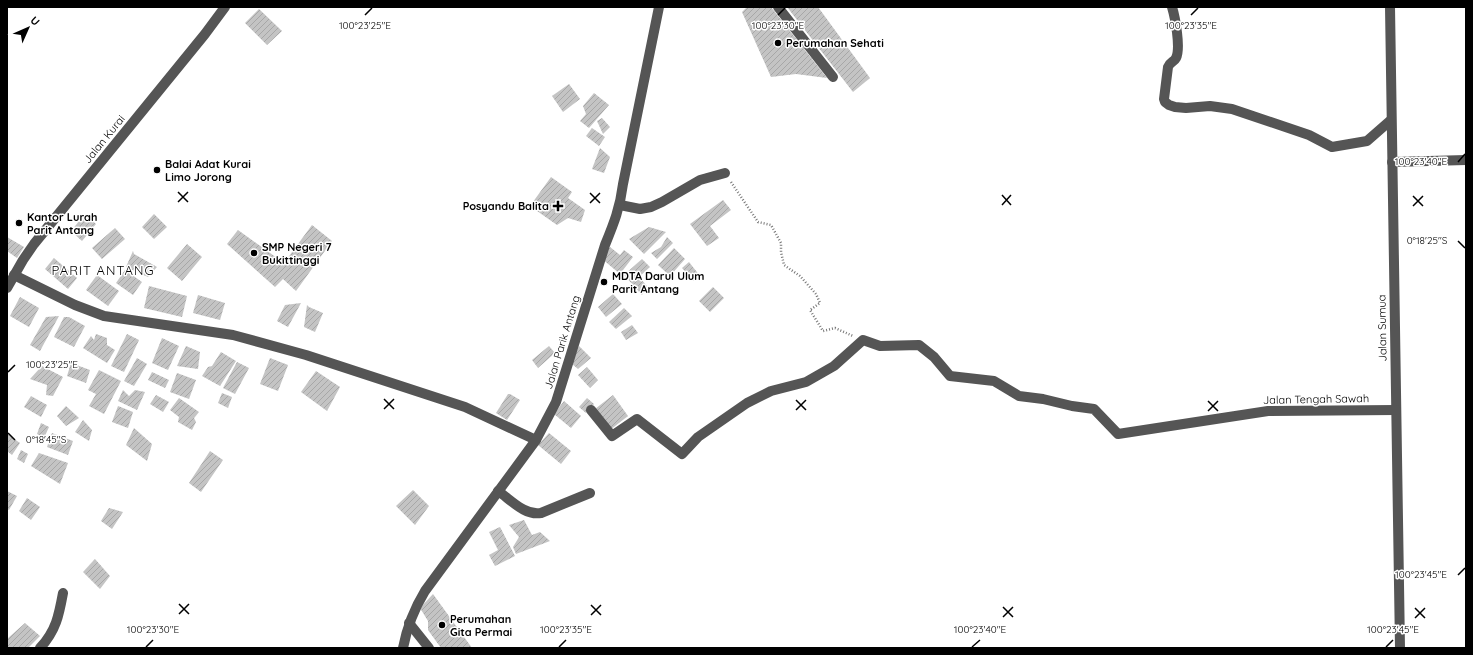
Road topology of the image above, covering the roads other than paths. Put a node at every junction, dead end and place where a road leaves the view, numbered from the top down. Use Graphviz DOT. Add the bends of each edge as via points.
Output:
graph roads {
  1 [pos="225,7"];
  2 [pos="659,7"];
  3 [pos="778,7"];
  4 [pos="1172,7"];
  5 [pos="1390,7"];
  6 [pos="833,77"];
  7 [pos="1391,120"];
  8 [pos="1466,160"];
  9 [pos="1392,162"];
  10 [pos="725,173"];
  11 [pos="620,205"];
  12 [pos="14,275"];
  13 [pos="7,288"];
  14 [pos="591,410"];
  15 [pos="1396,410"];
  16 [pos="536,440"];
  17 [pos="498,492"];
  18 [pos="590,493"];
  19 [pos="64,593"];
  20 [pos="409,623"];
  21 [pos="40,648"];
  22 [pos="403,648"];
  23 [pos="429,648"];
  24 [pos="1400,648"];
  1 -- 12 [label="street, Jalan Kurai" via="34,244"];
  2 -- 11 [label="street, Jalan Parik Antang"];
  3 -- 6 [label="street"];
  4 -- 7 [label="street" via="1177,32 1177,52 1176,58 1168,67 1164,99 1169,105 1186,108 1218,106 1232,109 1309,135 1332,147 1367,141"];
  5 -- 7 [label="street, Jalan Sumua"];
  7 -- 9 [label="street, Jalan Sumua"];
  8 -- 9 [label="street"];
  9 -- 15 [label="street, Jalan Sumua"];
  10 -- 11 [label="street" via="700,180 651,207 640,209"];
  11 -- 16 [label="street, Jalan Parik Antang" via="556,402"];
  12 -- 13 [label="street, Jalan Kurai"];
  12 -- 16 [label="street" via="75,305 104,316 233,335 306,355 465,407"];
  14 -- 15 [label="street, Jalan Tengah Sawah" via="612,436 637,419 682,454 698,437 748,403 771,391 806,382 834,366 863,340 880,346 919,345 934,357 950,376 994,381 1018,396 1042,398 1094,409 1118,434 1268,411"];
  15 -- 24 [label="street, Jalan Sumua"];
  16 -- 17 [label="street, Jalan Parik Antang"];
  17 -- 18 [label="street" via="526,512 534,514"];
  17 -- 20 [label="street, Jalan Parik Antang" via="424,591"];
  19 -- 21 [label="street" via="59,617 49,638"];
  20 -- 22 [label="street, Jalan Parik Antang"];
  20 -- 23 [label="street"];
}
